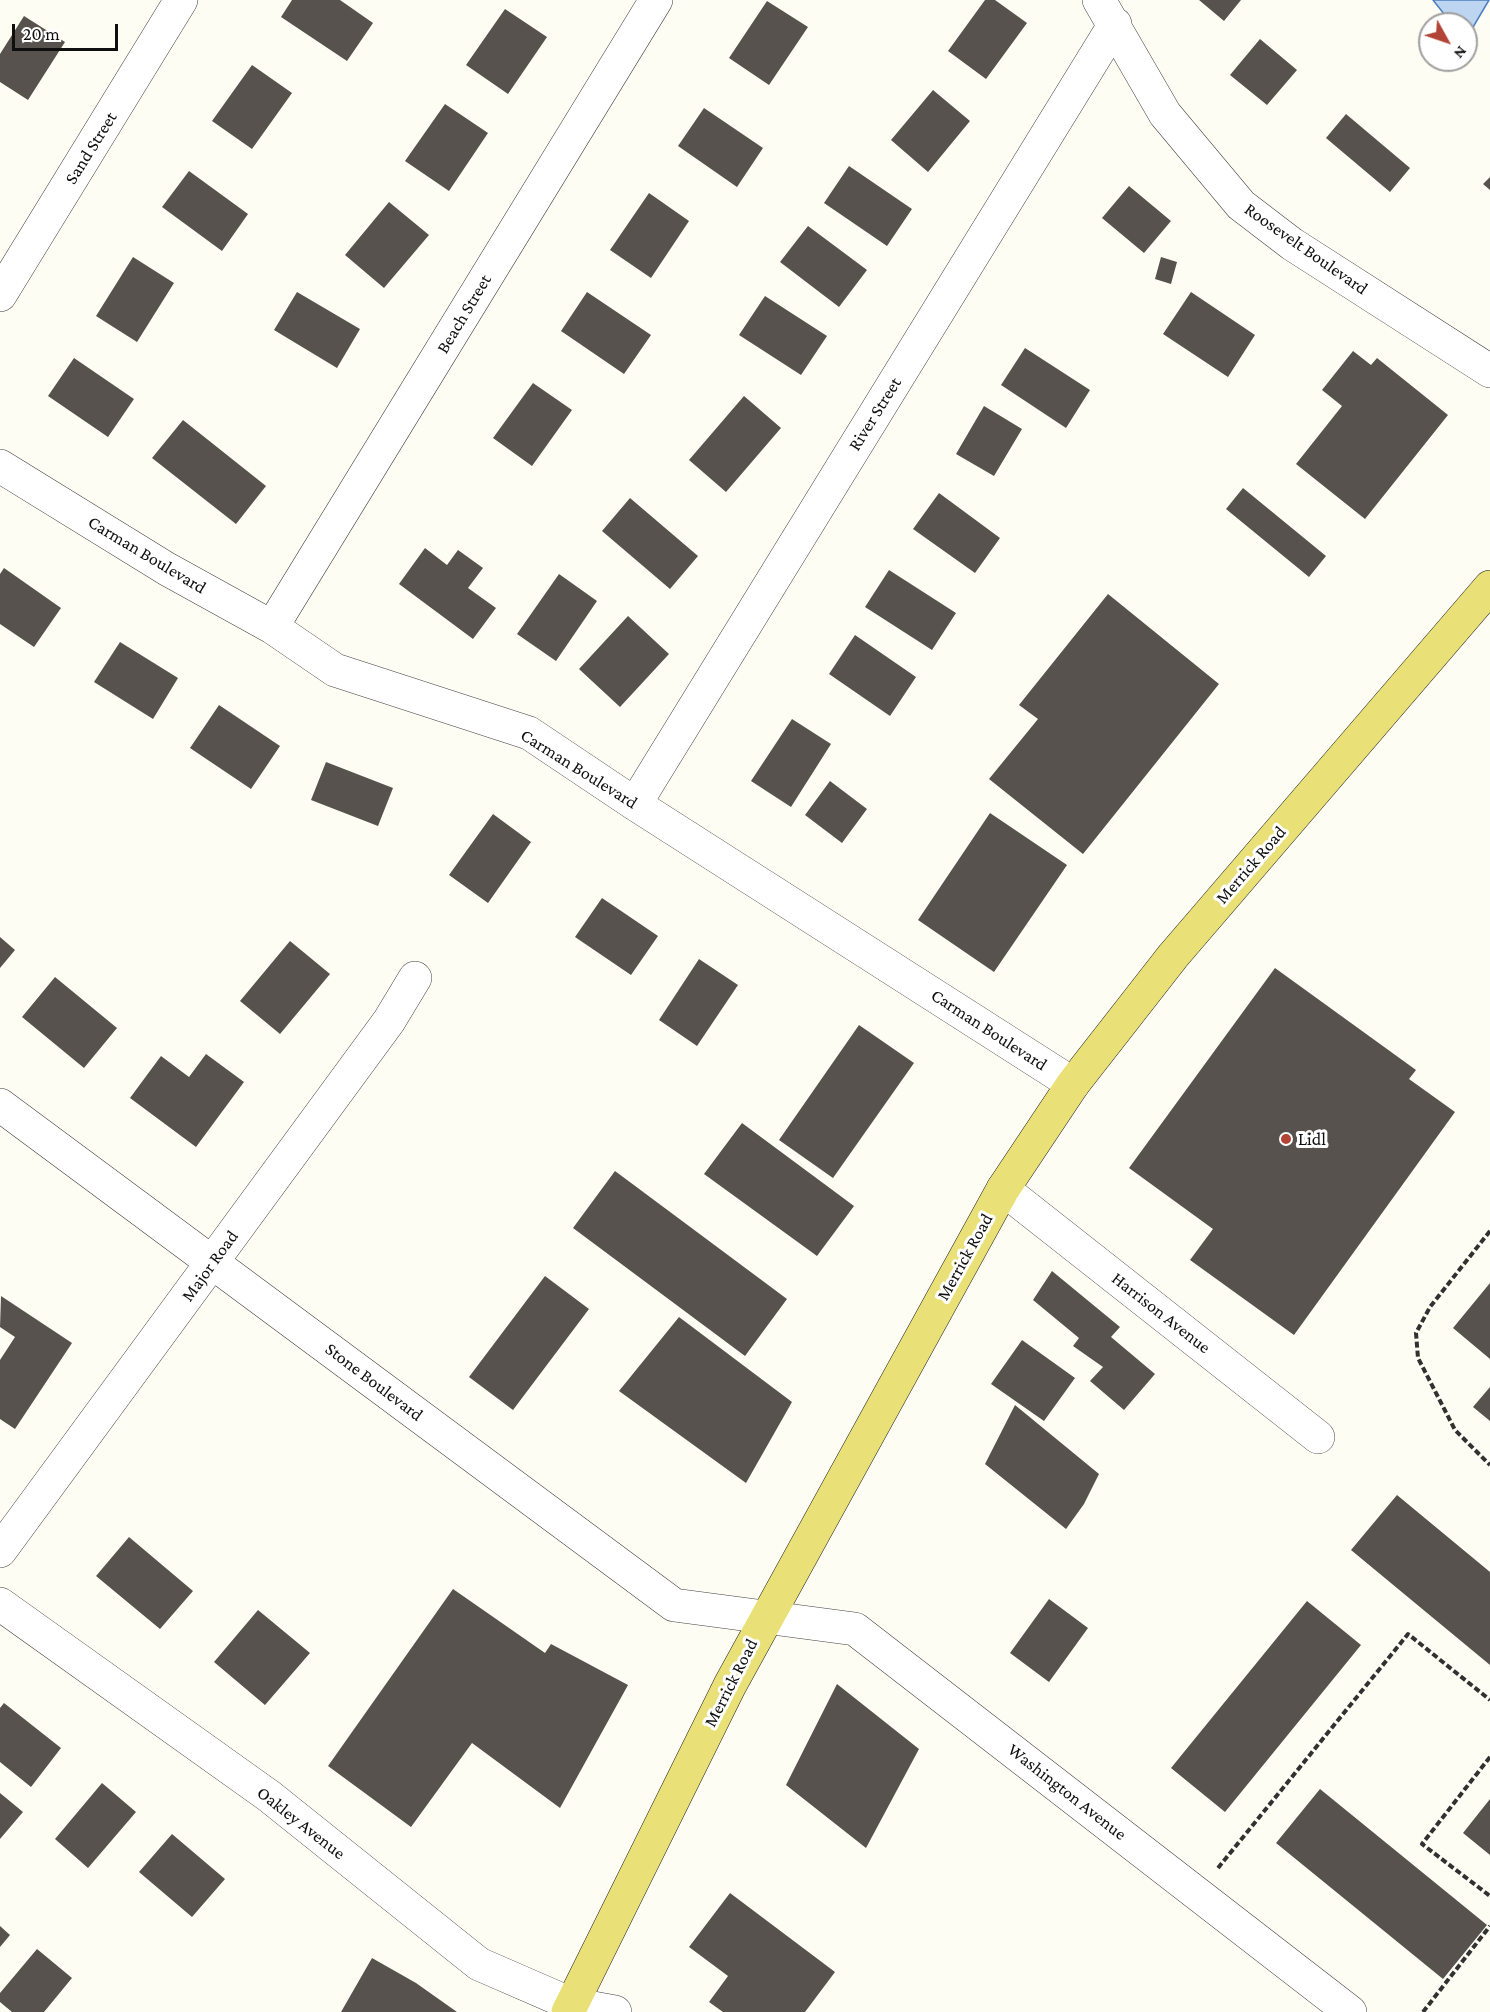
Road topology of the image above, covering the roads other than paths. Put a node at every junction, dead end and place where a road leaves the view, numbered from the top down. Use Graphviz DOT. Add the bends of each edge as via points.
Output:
graph roads {
  1 [pos="182,0"];
  2 [pos="656,0"];
  3 [pos="1107,12"];
  4 [pos="0,296"];
  5 [pos="1490,371"];
  6 [pos="0,466"];
  7 [pos="1490,587"];
  8 [pos="272,627"];
  9 [pos="635,804"];
  10 [pos="415,978"];
  11 [pos="1073,1084"];
  12 [pos="0,1105"];
  13 [pos="1003,1189"];
  14 [pos="213,1262"];
  15 [pos="1318,1437"];
  16 [pos="0,1551"];
  17 [pos="0,1604"];
  18 [pos="765,1618"];
  19 [pos="569,2008"];
  20 [pos="615,2012"];
  21 [pos="1350,2012"];
  1 -- 4 [label="street, Sand Street"];
  2 -- 8 [label="street, Beach Street"];
  3 -- 5 [label="street, Roosevelt Boulevard" via="1165,114 1241,205 1292,244"];
  3 -- 9 [label="street, River Street"];
  6 -- 8 [label="street, Carman Boulevard" via="166,569"];
  7 -- 11 [label="main road, Merrick Road" via="1173,956"];
  8 -- 9 [label="street, Carman Boulevard" via="335,670 529,733"];
  9 -- 11 [label="street, Carman Boulevard"];
  10 -- 14 [label="street, Major Road" via="389,1020"];
  11 -- 13 [label="main road, Merrick Road"];
  12 -- 14 [label="street, Stone Boulevard"];
  13 -- 15 [label="street, Harrison Avenue"];
  13 -- 18 [label="main road, Merrick Road"];
  14 -- 16 [label="street, Major Road"];
  14 -- 18 [label="street, Stone Boulevard" via="674,1605"];
  17 -- 19 [label="street, Oakley Avenue" via="269,1796 479,1964"];
  18 -- 19 [label="main road, Merrick Road"];
  18 -- 21 [label="street, Washington Avenue" via="855,1629"];
  19 -- 20 [label="street, Oakley Avenue"];
}
